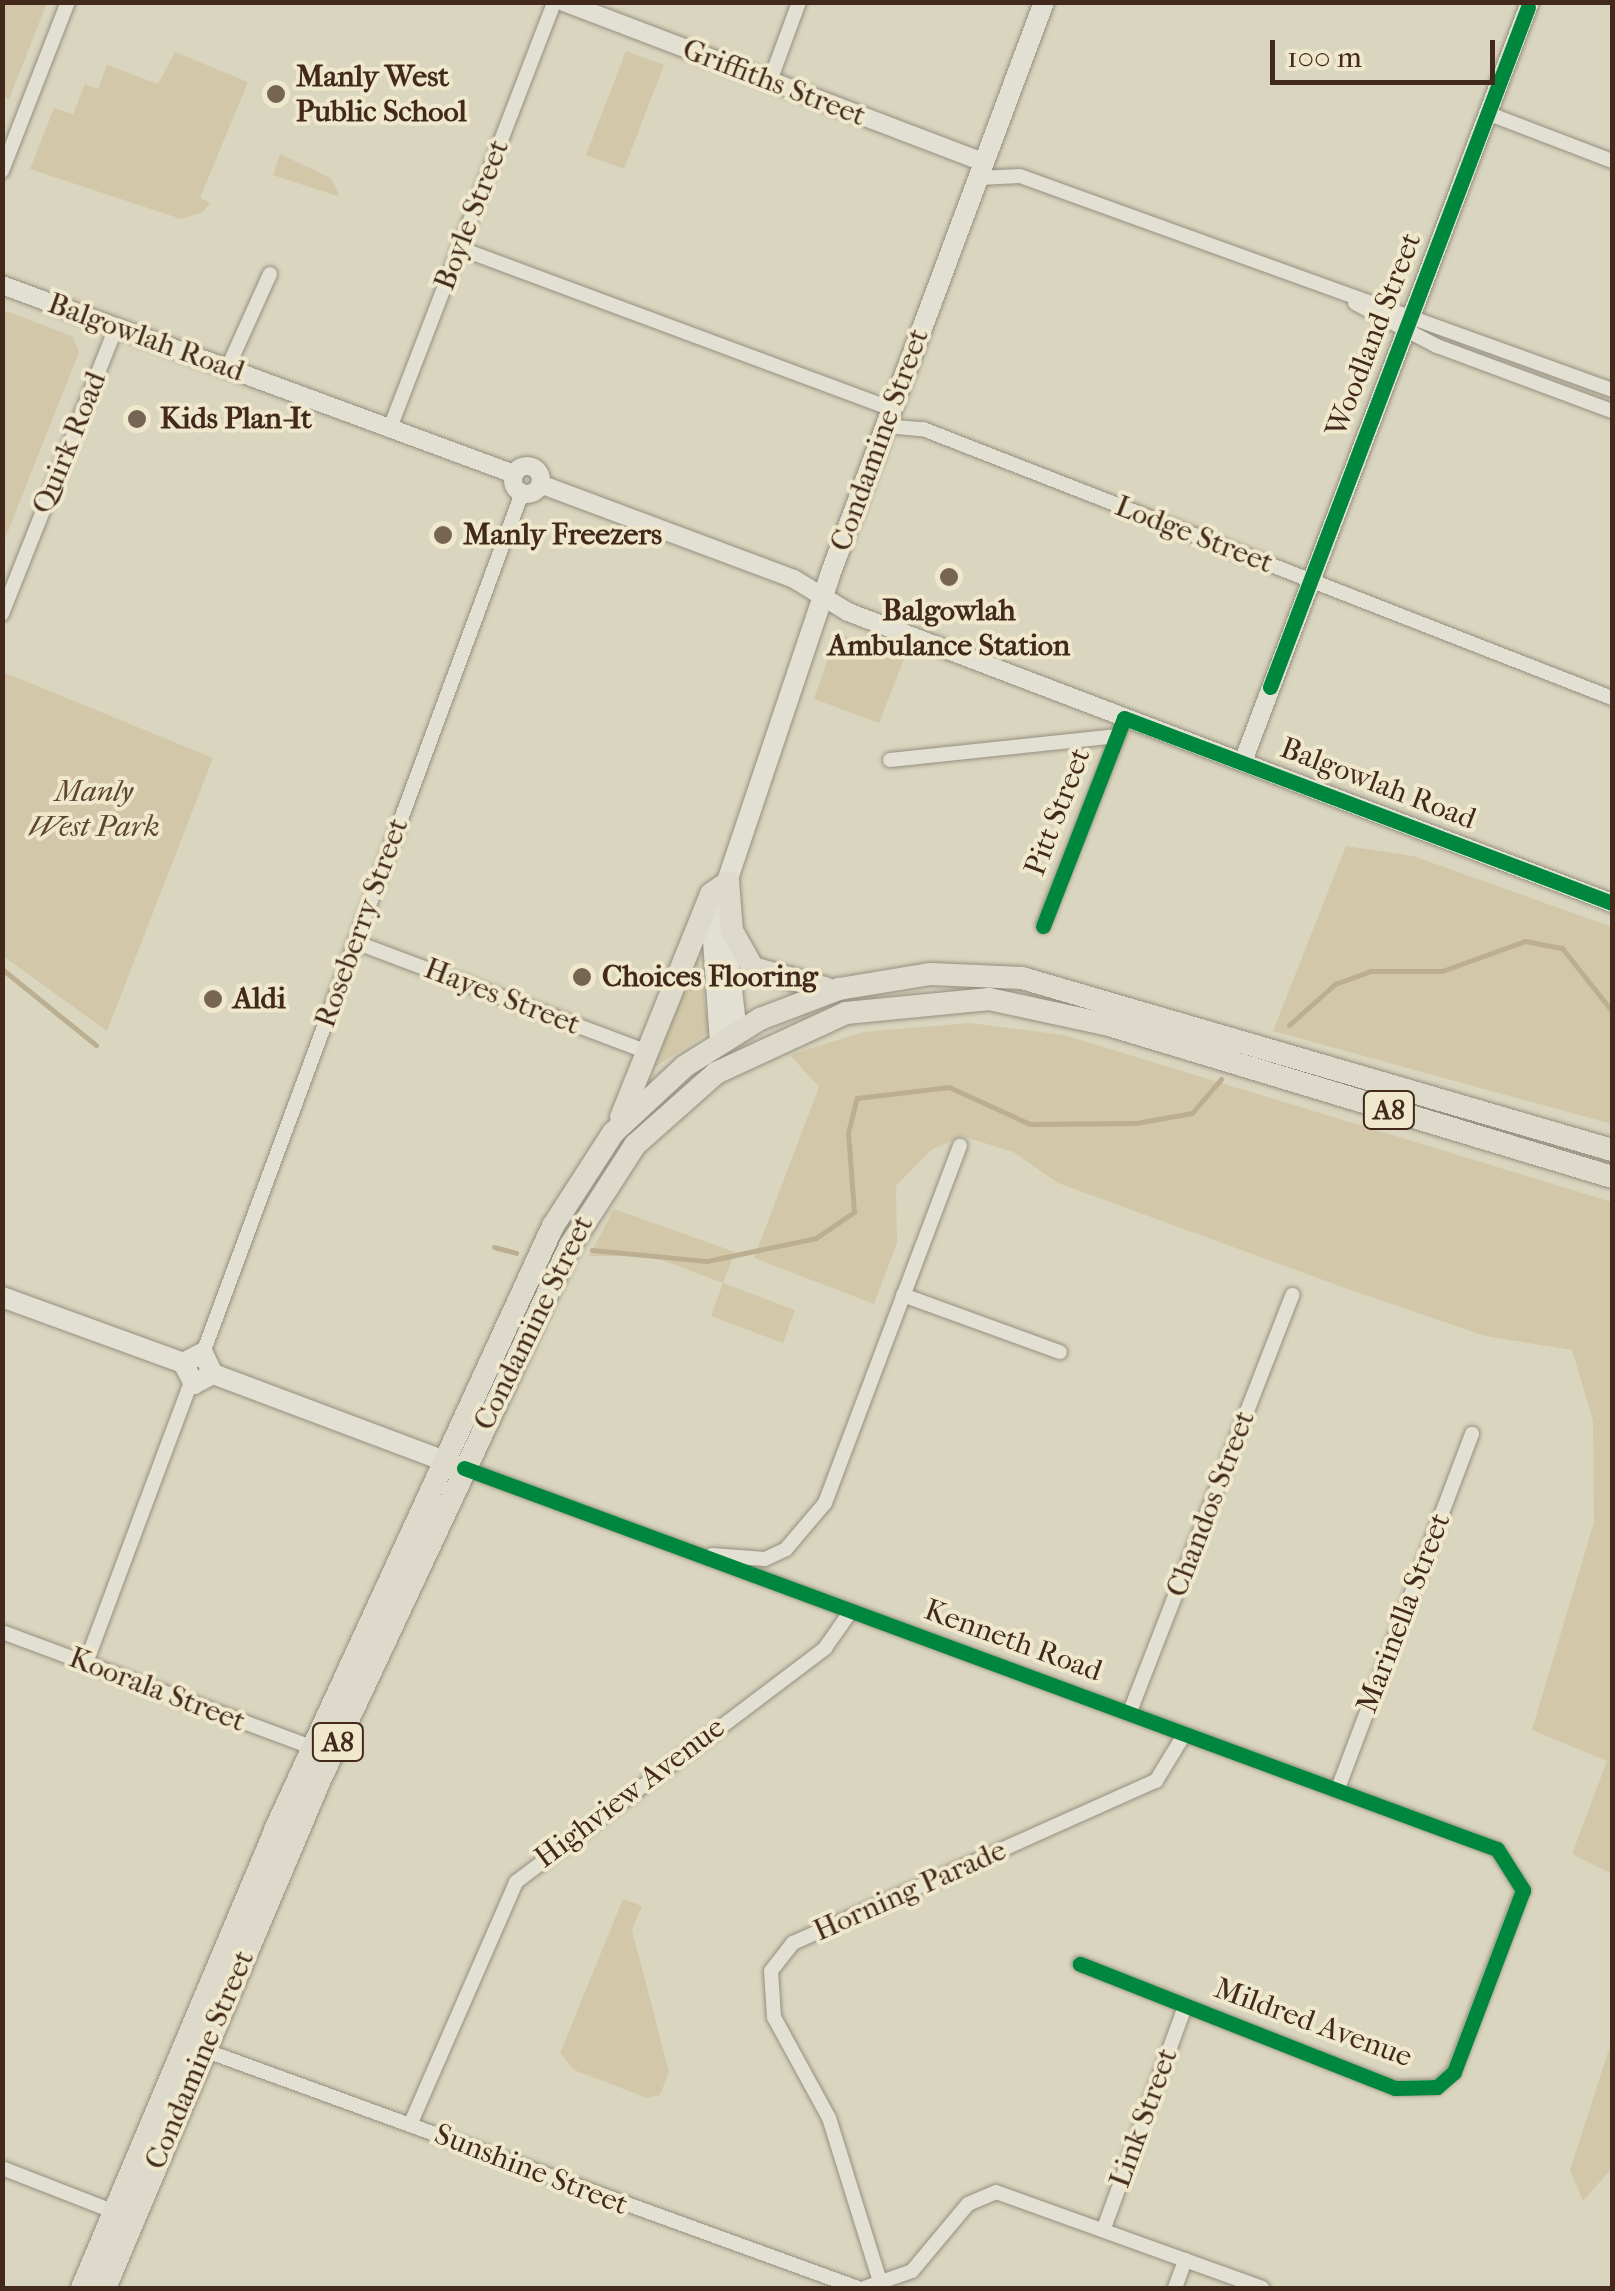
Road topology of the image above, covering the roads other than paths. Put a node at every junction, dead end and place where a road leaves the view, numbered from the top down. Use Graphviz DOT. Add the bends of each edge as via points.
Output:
graph roads {
  1 [pos="68,2"];
  2 [pos="554,2"];
  3 [pos="564,2"];
  4 [pos="799,2"];
  5 [pos="1044,2"];
  6 [pos="1530,2"];
  7 [pos="770,81"];
  8 [pos="1488,113"];
  9 [pos="2,125"];
  10 [pos="18,131"];
  11 [pos="1612,161"];
  12 [pos="981,170"];
  13 [pos="2,171"];
  14 [pos="459,248"];
  15 [pos="270,274"];
  16 [pos="2,285"];
  17 [pos="1408,323"];
  18 [pos="116,327"];
  19 [pos="228,368"];
  20 [pos="1612,390"];
  21 [pos="1612,411"];
  22 [pos="888,418"];
  23 [pos="390,428"];
  24 [pos="514,474"];
  25 [pos="540,484"];
  26 [pos="522,493"];
  27 [pos="1312,580"];
  28 [pos="822,597"];
  29 [pos="2,614"];
  30 [pos="1612,698"];
  31 [pos="1121,727"];
  32 [pos="1244,758"];
  33 [pos="890,760"];
  34 [pos="728,882"];
  35 [pos="1612,903"];
  36 [pos="1043,926"];
  37 [pos="355,942"];
  38 [pos="839,989"];
  39 [pos="732,1044"];
  40 [pos="648,1052"];
  41 [pos="612,1134"];
  42 [pos="960,1146"];
  43 [pos="1612,1150"];
  44 [pos="1612,1177"];
  45 [pos="903,1295"];
  46 [pos="1292,1295"];
  47 [pos="2,1296"];
  48 [pos="1060,1352"];
  49 [pos="204,1353"];
  50 [pos="187,1372"];
  51 [pos="213,1374"];
  52 [pos="1472,1434"];
  53 [pos="454,1464"];
  54 [pos="699,1555"];
  55 [pos="852,1611"];
  56 [pos="2,1632"];
  57 [pos="86,1663"];
  58 [pos="1130,1714"];
  59 [pos="1184,1735"];
  60 [pos="312,1747"];
  61 [pos="1338,1792"];
  62 [pos="1523,1890"];
  63 [pos="1080,1964"];
  64 [pos="1185,2007"];
  65 [pos="204,2050"];
  66 [pos="410,2124"];
  67 [pos="2,2168"];
  68 [pos="114,2212"];
  69 [pos="1104,2228"];
  70 [pos="1185,2260"];
  71 [pos="82,2288"];
  72 [pos="104,2288"];
  73 [pos="861,2288"];
  74 [pos="882,2288"];
  75 [pos="1175,2288"];
  76 [pos="1262,2288"];
  1 -- 10 [label="street"];
  2 -- 14 [label="street, Boyle Street"];
  3 -- 7 [label="street, Griffiths Street"];
  4 -- 7 [label="street"];
  5 -- 12 [label="main road, Condamine Street"];
  6 -- 8 [label="street, Woodland Street"];
  7 -- 12 [label="street, Griffiths Street"];
  8 -- 11 [label="street"];
  8 -- 17 [label="street, Woodland Street"];
  9 -- 10 [label="street"];
  10 -- 13 [label="street"];
  12 -- 17 [label="street, Griffiths Street" via="1020,176"];
  12 -- 22 [label="main road, Condamine Street"];
  14 -- 22 [label="street, Lodge Street"];
  14 -- 23 [label="street, Boyle Street"];
  15 -- 19 [label="street"];
  16 -- 18 [label="street, Balgowlah Road"];
  17 -- 20 [label="street, Griffiths Street"];
  17 -- 21 [label="street, Griffiths Street"];
  17 -- 27 [label="street, Woodland Street"];
  18 -- 19 [label="street, Balgowlah Road"];
  18 -- 29 [label="street, Quirk Road"];
  19 -- 23 [label="street, Balgowlah Road"];
  22 -- 27 [label="street, Lodge Street"];
  22 -- 28 [label="main road, Condamine Street"];
  23 -- 24 [label="street, Balgowlah Road"];
  24 -- 25 [label="street, Balgowlah Road" via="530,466"];
  24 -- 26 [label="street"];
  25 -- 26 [label="street"];
  25 -- 28 [label="street, Balgowlah Road"];
  26 -- 37 [label="street, Roseberry Street"];
  27 -- 30 [label="street, Lodge Street"];
  27 -- 32 [label="street, Woodland Street"];
  28 -- 31 [label="street, Balgowlah Road"];
  28 -- 34 [label="main road, Condamine Street"];
  31 -- 32 [label="street, Balgowlah Road"];
  31 -- 33 [label="street"];
  31 -- 36 [label="street, Pitt Street"];
  32 -- 35 [label="street, Balgowlah Road"];
  34 -- 38 [label="highway" via="732,931 753,968 774,981"];
  34 -- 39 [label="main road, Condamine Street"];
  34 -- 40 [label="highway" via="711,894"];
  37 -- 40 [label="street, Hayes Street"];
  37 -- 49 [label="street, Roseberry Street"];
  38 -- 39 [label="highway, A8"];
  38 -- 43 [label="highway, A8" via="931,974 1038,981"];
  39 -- 41 [label="highway, A8"];
  39 -- 44 [label="highway, A8" via="846,1013 989,999 1109,1025"];
  39 -- 53 [label="highway, Condamine Street / A8" via="635,1145 570,1246"];
  40 -- 41 [label="highway"];
  41 -- 53 [label="highway, Condamine Street / A8" via="544,1245"];
  42 -- 45 [label="street"];
  45 -- 48 [label="street"];
  45 -- 54 [label="street" via="825,1503 806,1529 765,1559"];
  46 -- 58 [label="street, Chandos Street"];
  47 -- 50 [label="main road"];
  49 -- 50 [label="main road"];
  49 -- 51 [label="main road"];
  50 -- 51 [label="main road"];
  50 -- 57 [label="street"];
  51 -- 53 [label="main road, Kenneth Road"];
  52 -- 61 [label="street, Marinella Street"];
  53 -- 54 [label="street, Kenneth Road"];
  53 -- 60 [label="highway, Condamine Street / A8"];
  53 -- 65 [label="highway, Condamine Street / A8"];
  54 -- 55 [label="street, Kenneth Road"];
  55 -- 58 [label="street, Kenneth Road"];
  55 -- 66 [label="street, Highview Avenue" via="825,1648 516,1882"];
  56 -- 57 [label="street, Koorala Street"];
  57 -- 60 [label="street, Koorala Street"];
  58 -- 59 [label="street, Kenneth Road"];
  59 -- 61 [label="street, Kenneth Road"];
  59 -- 74 [label="street, Horning Parade" via="1156,1781 794,1943 772,1971 774,2017 829,2118"];
  60 -- 68 [label="highway, Condamine Street / A8"];
  61 -- 62 [label="street, Kenneth Road" via="1497,1849"];
  62 -- 64 [label="street, Mildred Avenue" via="1454,2072 1437,2087 1395,2088"];
  63 -- 64 [label="street, Mildred Avenue"];
  64 -- 69 [label="street, Link Street"];
  65 -- 66 [label="street, Sunshine Street"];
  65 -- 72 [label="highway, Condamine Street / A8"];
  66 -- 73 [label="street, Sunshine Street"];
  67 -- 68 [label="street"];
  68 -- 71 [label="highway, Condamine Street / A8"];
  69 -- 70 [label="street"];
  69 -- 74 [label="street" via="1010,2194 984,2195 912,2271"];
  70 -- 75 [label="street"];
  70 -- 76 [label="street"];
  73 -- 74 [label="street, Sunshine Street"];
}
